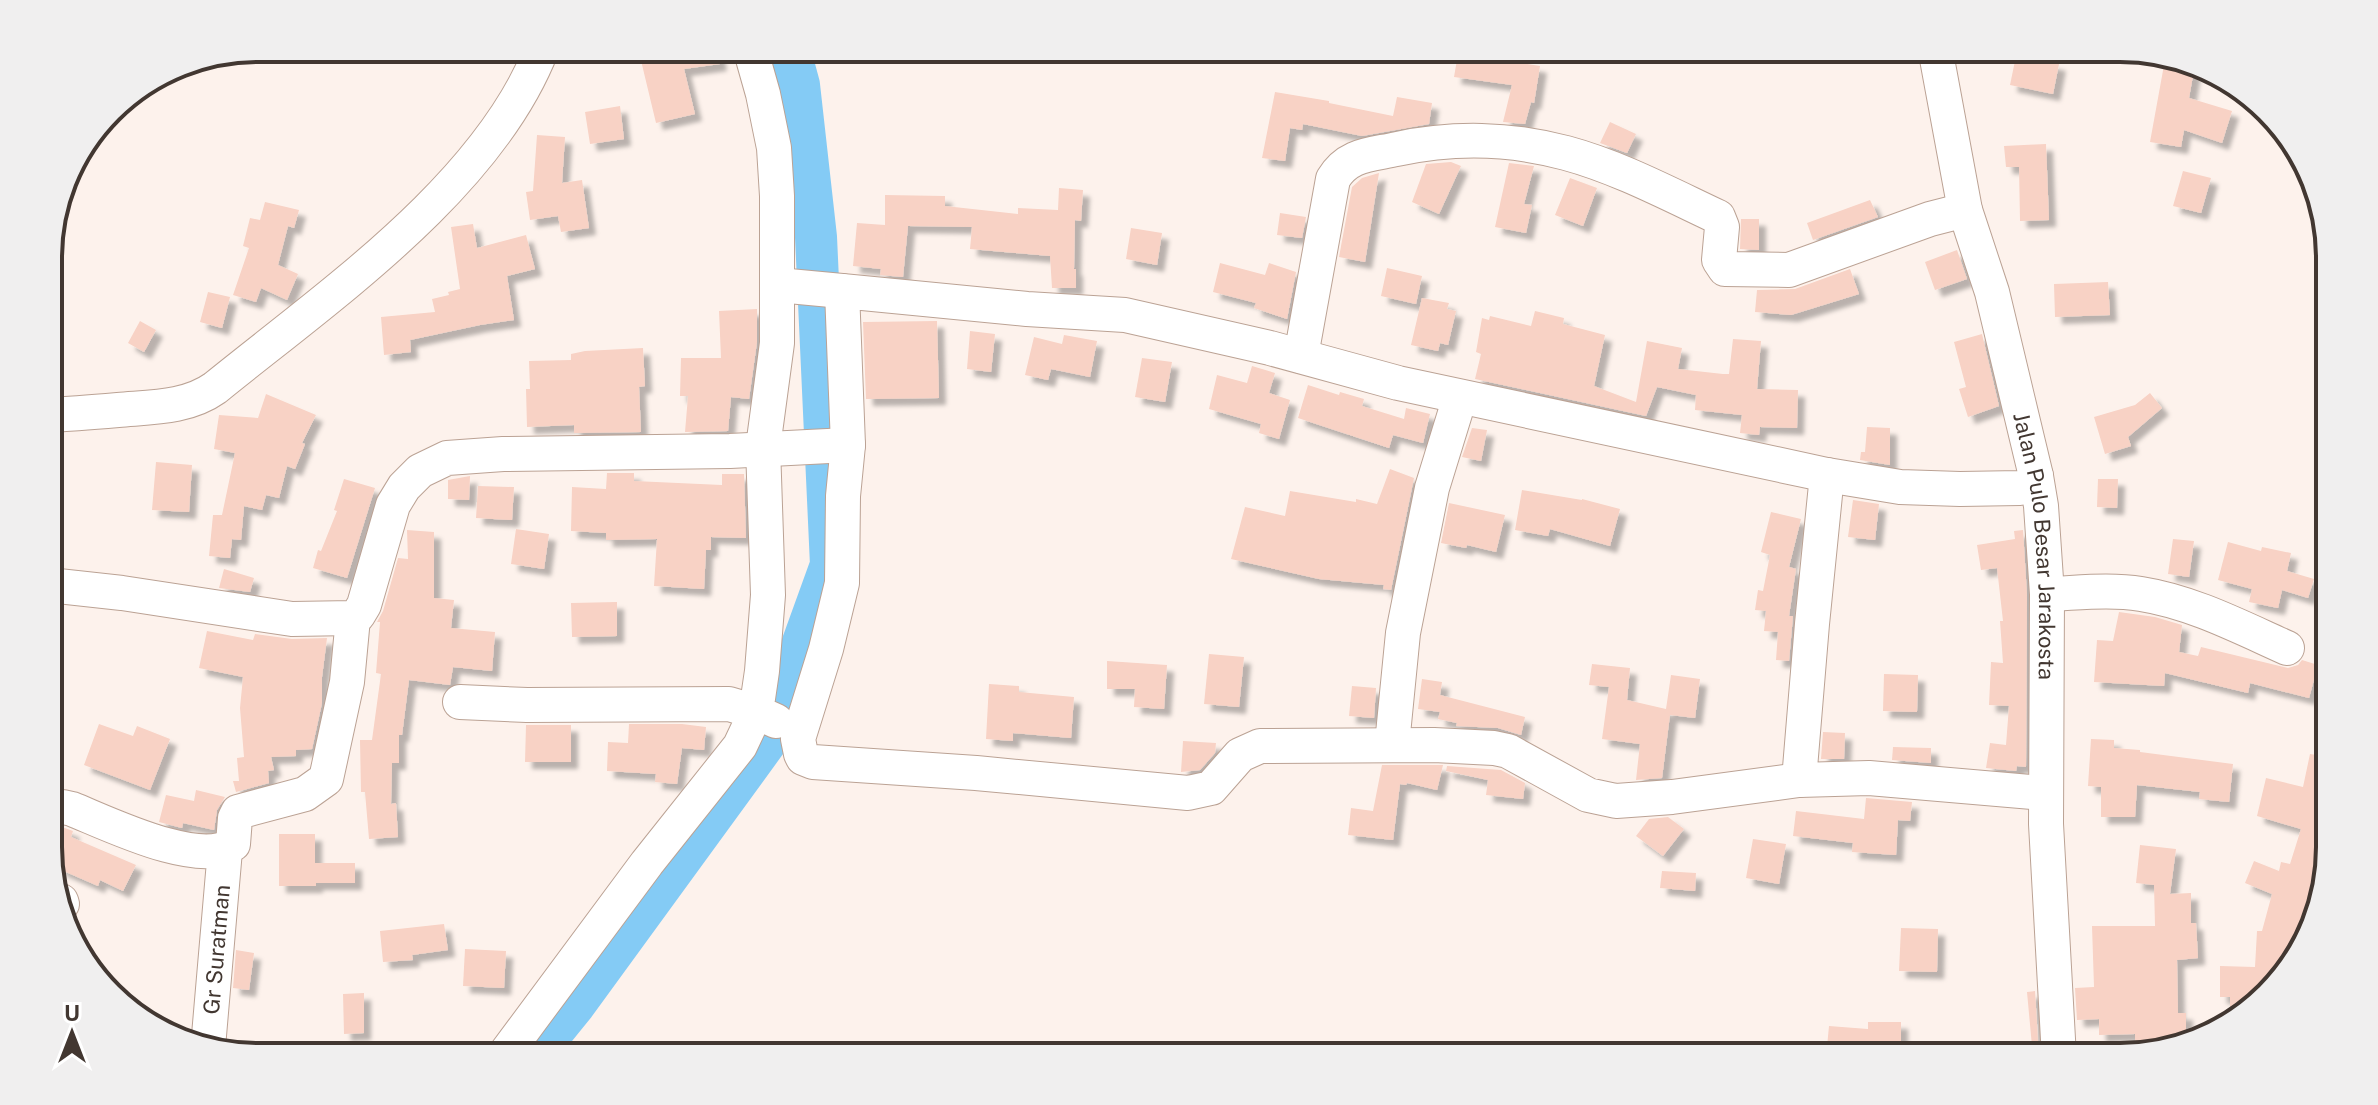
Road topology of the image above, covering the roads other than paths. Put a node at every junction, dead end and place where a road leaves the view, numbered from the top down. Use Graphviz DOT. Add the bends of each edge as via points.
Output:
graph roads {
  1 [pos="537,62"];
  2 [pos="754,62"];
  3 [pos="1938,62"];
  4 [pos="1965,210"];
  5 [pos="781,285"];
  6 [pos="833,290"];
  7 [pos="1301,356"];
  8 [pos="1460,397"];
  9 [pos="62,414"];
  10 [pos="842,445"];
  11 [pos="779,447"];
  12 [pos="1827,475"];
  13 [pos="2036,476"];
  14 [pos="62,586"];
  15 [pos="2047,594"];
  16 [pos="353,618"];
  17 [pos="2287,648"];
  18 [pos="460,702"];
  19 [pos="777,721"];
  20 [pos="1392,744"];
  21 [pos="1799,780"];
  22 [pos="2046,790"];
  23 [pos="62,807"];
  24 [pos="225,850"];
  25 [pos="209,1036"];
  26 [pos="513,1043"];
  27 [pos="2058,1043"];
  1 -- 9 [label="street" via="485,145 454,181 390,245 215,388 188,402"];
  2 -- 5 [label="street" via="774,148"];
  3 -- 4 [label="street, Jalan Pulo Besar Jarakosta"];
  4 -- 7 [label="street" via="1789,270 1725,269 1719,260 1718,217 1567,153 1532,145 1441,141 1366,156 1341,166 1333,179"];
  4 -- 13 [label="street, Jalan Pulo Besar Jarakosta" via="1992,292"];
  5 -- 6 [label="street"];
  5 -- 11 [label="street"];
  6 -- 7 [label="street" via="1125,315"];
  6 -- 10 [label="street"];
  7 -- 8 [label="street"];
  8 -- 12 [label="street"];
  8 -- 20 [label="street" via="1432,488 1403,633"];
  10 -- 11 [label="street"];
  10 -- 19 [label="street" via="842,583 826,649"];
  11 -- 16 [label="street" via="447,458 420,471 398,496 364,605"];
  11 -- 19 [label="street" via="762,671"];
  12 -- 13 [label="street" via="1900,487 1960,489 2020,488 2033,485"];
  12 -- 21 [label="street"];
  13 -- 15 [label="street, Jalan Pulo Besar Jarakosta"];
  14 -- 16 [label="street" via="292,619"];
  15 -- 17 [label="street" via="2142,594 2206,612"];
  15 -- 22 [label="street, Jalan Pulo Besar Jarakosta"];
  16 -- 24 [label="street, Gr Suratman" via="347,682 326,779 305,794 238,812 233,844"];
  18 -- 19 [label="street" via="729,704"];
  19 -- 20 [label="street" via="813,762 1188,793 1211,788 1240,755 1260,746"];
  19 -- 26 [label="street" via="740,746"];
  20 -- 21 [label="street" via="1508,751 1588,795 1616,801"];
  21 -- 22 [label="street" via="1869,778"];
  22 -- 27 [label="street, Jalan Pulo Besar Jarakosta"];
  23 -- 24 [label="street" via="179,849"];
  24 -- 25 [label="street, Gr Suratman"];
}
